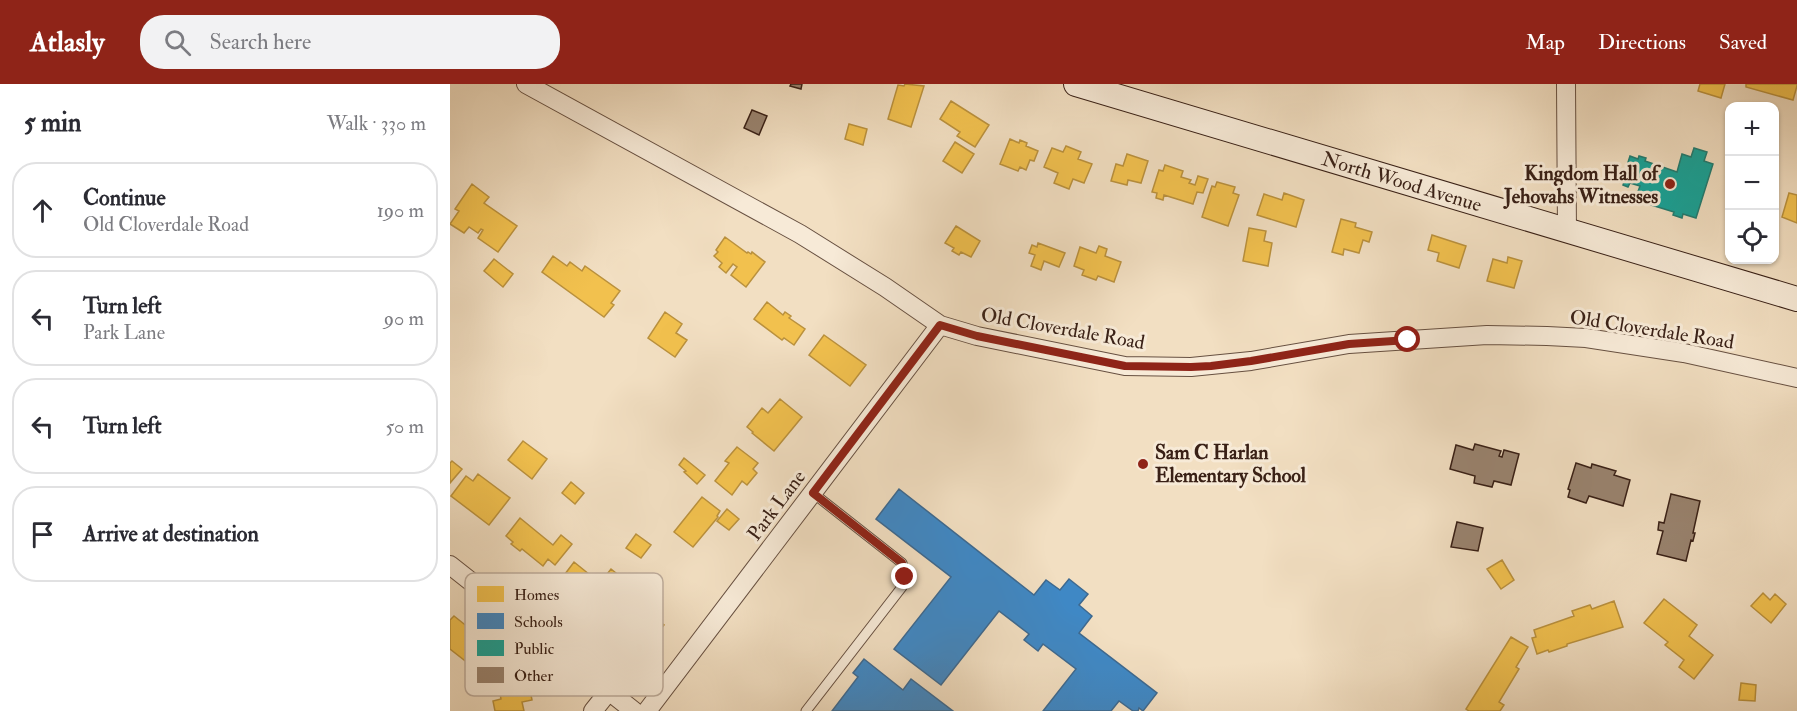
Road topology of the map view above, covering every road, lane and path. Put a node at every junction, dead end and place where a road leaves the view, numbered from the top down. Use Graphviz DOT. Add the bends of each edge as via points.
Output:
graph roads {
  1 [pos="526,84"];
  2 [pos="1076,84"];
  3 [pos="1566,84"];
  4 [pos="1567,232"];
  5 [pos="1797,299"];
  6 [pos="940,325"];
  7 [pos="1797,378"];
  8 [pos="813,493"];
  9 [pos="450,565"];
  10 [pos="465,577"];
  11 [pos="663,690"];
  12 [pos="605,696"];
  13 [pos="615,696"];
  14 [pos="658,696"];
  15 [pos="593,711"];
  16 [pos="634,711"];
  17 [pos="647,711"];
  18 [pos="806,711"];
  1 -- 6 [label="street, Old Cloverdale Road" via="800,234"];
  2 -- 4 [label="main road, North Wood Avenue"];
  3 -- 4 [label="street"];
  4 -- 5 [label="main road, North Wood Avenue"];
  6 -- 7 [label="street, Old Cloverdale Road" via="1125,366 1211,366 1349,344 1487,335 1547,336 1684,353"];
  6 -- 8 [label="street, Park Lane"];
  8 -- 11 [label="street, Park Lane"];
  8 -- 18 [label="lane" via="902,563 905,577 902,587"];
  9 -- 10 [label="street"];
  12 -- 15 [label="street"];
  13 -- 16 [label="street"];
  14 -- 17 [label="street, Park Lane"];
}
